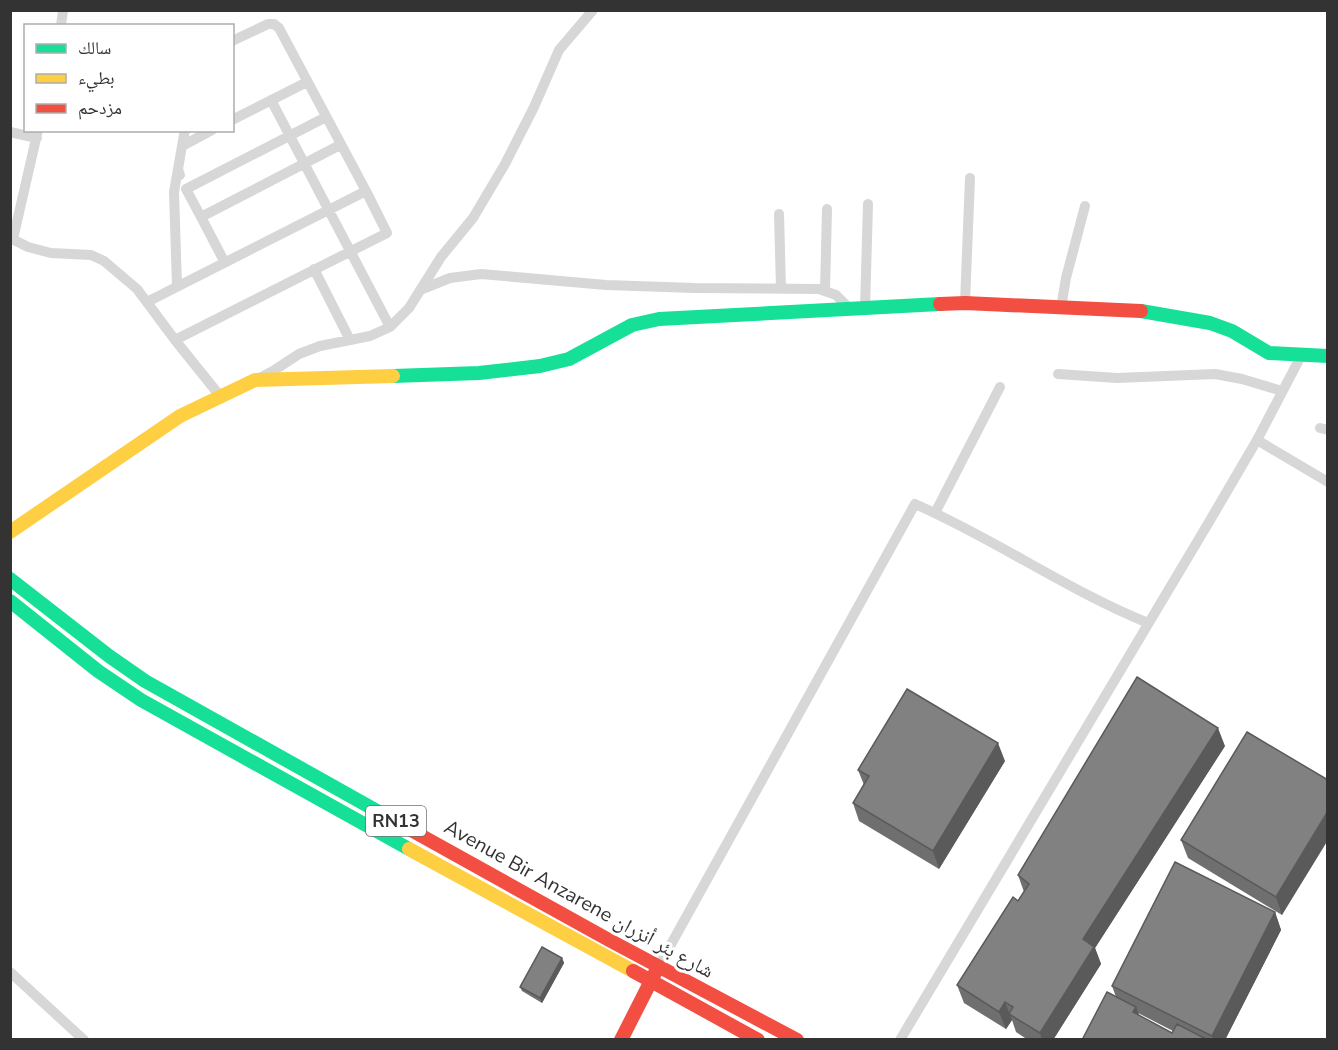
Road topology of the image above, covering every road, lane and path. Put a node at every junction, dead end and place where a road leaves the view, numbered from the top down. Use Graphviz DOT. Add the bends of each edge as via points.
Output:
graph roads {
  1 [pos="593,10"];
  2 [pos="234,40"];
  3 [pos="307,81"];
  4 [pos="271,100"];
  5 [pos="326,117"];
  6 [pos="234,119"];
  7 [pos="10,132"];
  8 [pos="186,132"];
  9 [pos="208,132"];
  10 [pos="37,134"];
  11 [pos="291,135"];
  12 [pos="340,145"];
  13 [pos="182,146"];
  14 [pos="306,163"];
  15 [pos="178,169"];
  16 [pos="970,177"];
  17 [pos="186,189"];
  18 [pos="366,191"];
  19 [pos="868,204"];
  20 [pos="1086,206"];
  21 [pos="329,209"];
  22 [pos="827,209"];
  23 [pos="779,214"];
  24 [pos="201,217"];
  25 [pos="12,238"];
  26 [pos="351,252"];
  27 [pos="224,261"];
  28 [pos="314,269"];
  29 [pos="177,286"];
  30 [pos="781,288"];
  31 [pos="420,290"];
  32 [pos="825,291"];
  33 [pos="147,302"];
  34 [pos="965,303"];
  35 [pos="1061,308"];
  36 [pos="866,309"];
  37 [pos="851,310"];
  38 [pos="390,327"];
  39 [pos="175,340"];
  40 [pos="350,340"];
  41 [pos="1301,356"];
  42 [pos="1328,356"];
  43 [pos="1058,374"];
  44 [pos="255,380"];
  45 [pos="1000,387"];
  46 [pos="1282,391"];
  47 [pos="220,396"];
  48 [pos="1257,440"];
  49 [pos="1328,482"];
  50 [pos="935,513"];
  51 [pos="10,532"];
  52 [pos="10,579"];
  53 [pos="10,601"];
  54 [pos="1148,622"];
  55 [pos="658,966"];
  56 [pos="10,972"];
  57 [pos="651,981"];
  58 [pos="84,1040"];
  59 [pos="621,1040"];
  60 [pos="758,1040"];
  61 [pos="797,1040"];
  62 [pos="900,1040"];
  1 -- 31 [label="street" via="559,50 505,164 473,218"];
  2 -- 3 [label="street" via="274,24"];
  3 -- 4 [label="street"];
  3 -- 5 [label="street"];
  4 -- 6 [label="street"];
  4 -- 11 [label="street"];
  5 -- 11 [label="street"];
  5 -- 12 [label="street"];
  7 -- 10 [label="street"];
  8 -- 13 [label="street"];
  9 -- 13 [label="street"];
  10 -- 25 [label="street"];
  11 -- 14 [label="street"];
  11 -- 17 [label="street"];
  12 -- 14 [label="street"];
  12 -- 18 [label="street"];
  13 -- 15 [label="street"];
  14 -- 21 [label="street"];
  14 -- 24 [label="street"];
  15 -- 17 [label="street"];
  15 -- 29 [label="street" via="174,192"];
  16 -- 34 [label="street"];
  17 -- 24 [label="street"];
  18 -- 21 [label="street"];
  18 -- 26 [label="street" via="387,233"];
  19 -- 36 [label="street"];
  20 -- 35 [label="street"];
  21 -- 26 [label="street"];
  21 -- 27 [label="street"];
  22 -- 32 [label="street"];
  23 -- 30 [label="street"];
  24 -- 27 [label="street"];
  25 -- 33 [label="street" via="51,253 91,255 104,261"];
  26 -- 28 [label="street"];
  26 -- 38 [label="street"];
  27 -- 29 [label="street"];
  28 -- 39 [label="street"];
  28 -- 40 [label="street"];
  29 -- 33 [label="street"];
  30 -- 31 [label="street" via="606,285 481,274 450,278"];
  30 -- 32 [label="street"];
  31 -- 38 [label="street"];
  32 -- 37 [label="street" via="836,295"];
  33 -- 39 [label="street"];
  34 -- 35 [label="main road"];
  34 -- 36 [label="main road"];
  35 -- 41 [label="main road" via="1105,308 1186,317 1232,331 1269,353"];
  36 -- 37 [label="main road"];
  37 -- 44 [label="main road" via="659,319 632,325 569,359 540,366 479,373"];
  38 -- 40 [label="street"];
  39 -- 47 [label="street"];
  40 -- 44 [label="street" via="299,354"];
  41 -- 42 [label="main road"];
  41 -- 46 [label="street"];
  43 -- 46 [label="street" via="1117,378 1215,374"];
  44 -- 47 [label="main road"];
  45 -- 50 [label="street"];
  46 -- 48 [label="street"];
  47 -- 51 [label="main road" via="180,416"];
  48 -- 49 [label="street"];
  48 -- 54 [label="street"];
  50 -- 54 [label="street"];
  50 -- 55 [label="street" via="915,504"];
  52 -- 55 [label="main road, Avenue Bir Anzarene شارع بئر أنزران / RN13" via="145,681"];
  53 -- 57 [label="main road, Avenue Bir Anzarene شارع بئر أنزران / RN13" via="141,700"];
  54 -- 62 [label="street"];
  55 -- 57 [label="main road"];
  55 -- 61 [label="main road, Avenue Bir Anzarene شارع بئر أنزران / RN13"];
  56 -- 58 [label="street"];
  57 -- 59 [label="main road"];
  57 -- 60 [label="main road, Avenue Bir Anzarene شارع بئر أنزران / RN13"];
}
